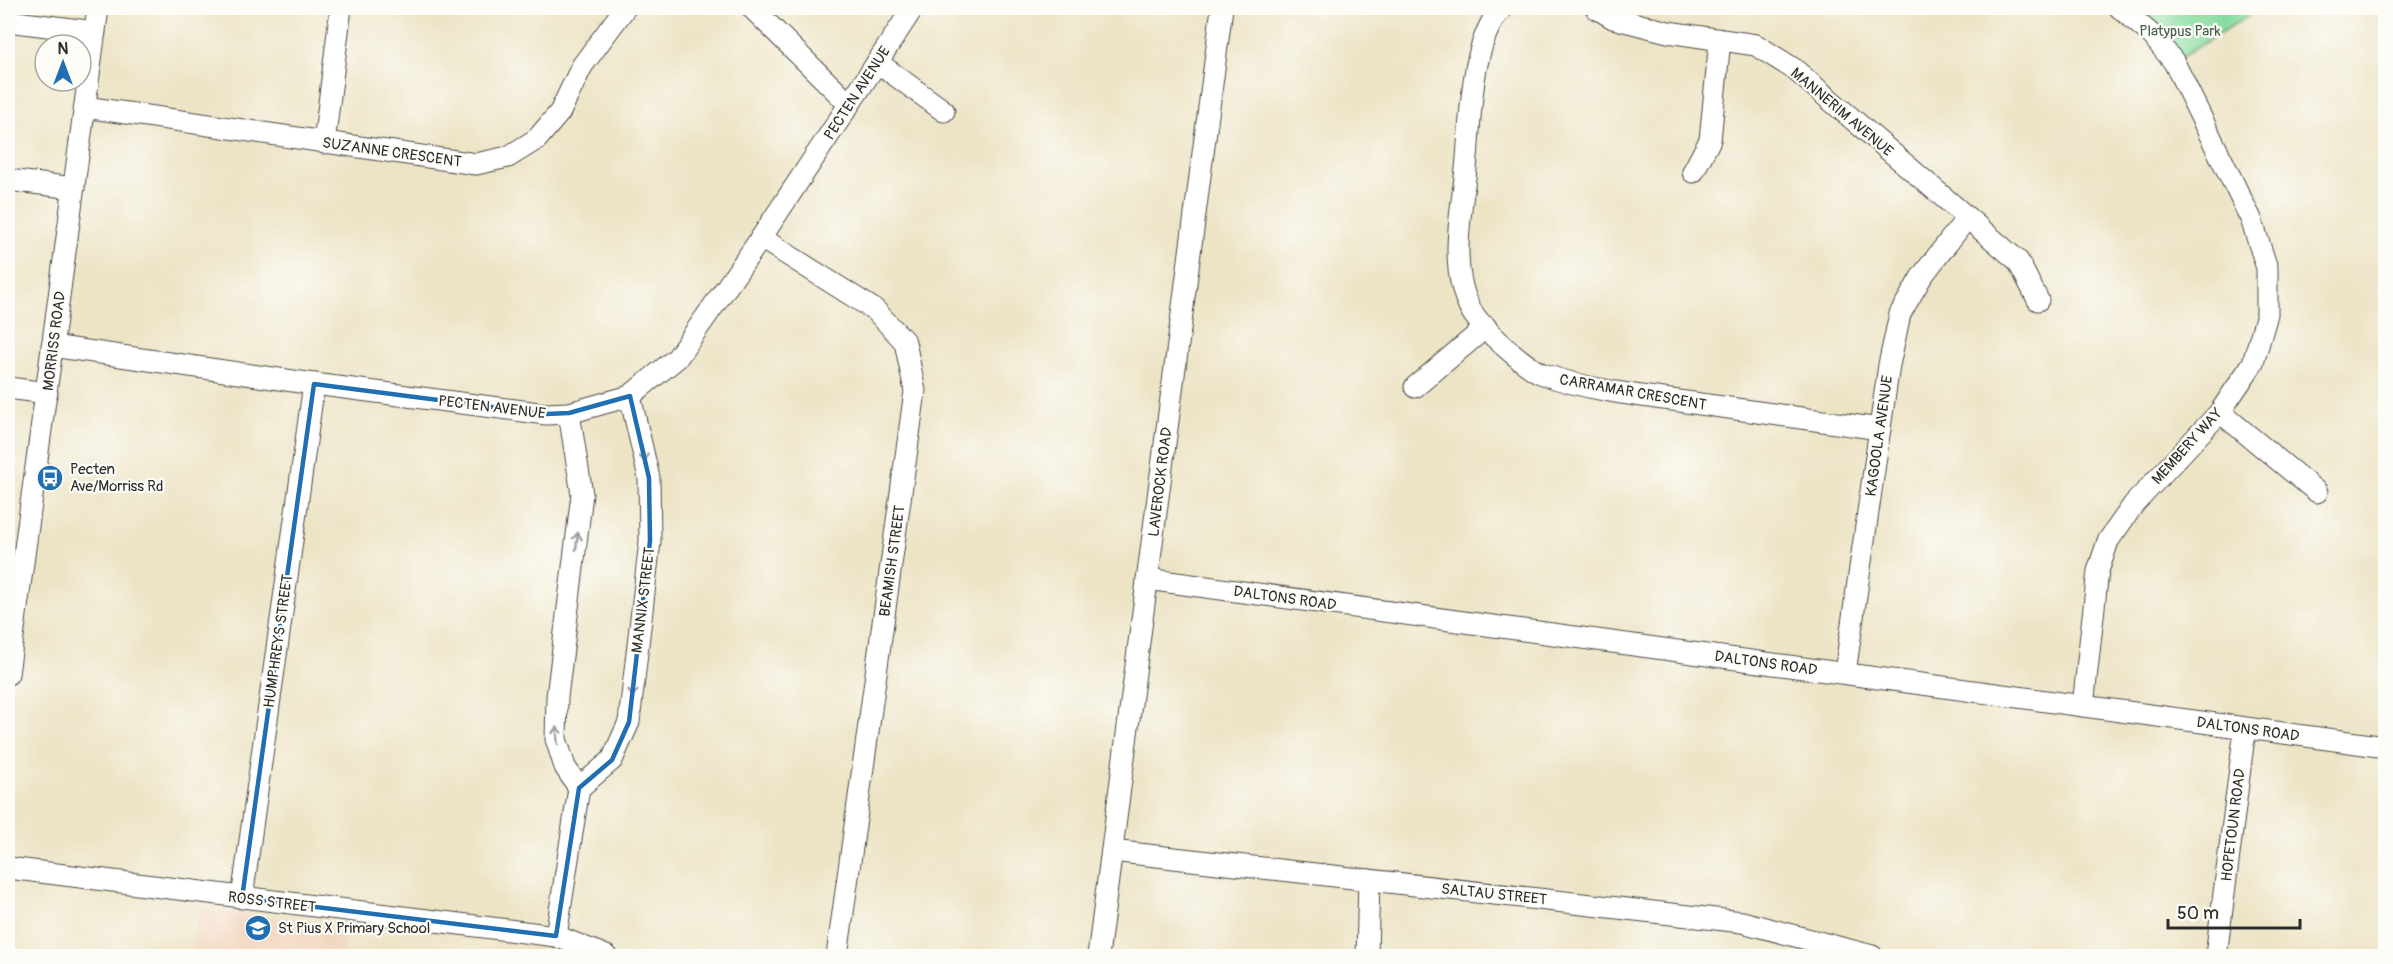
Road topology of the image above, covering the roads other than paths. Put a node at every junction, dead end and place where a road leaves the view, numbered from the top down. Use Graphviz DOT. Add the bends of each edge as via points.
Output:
graph roads {
  1 [pos="98,8"];
  2 [pos="341,8"];
  3 [pos="625,8"];
  4 [pos="752,8"];
  5 [pos="913,8"];
  6 [pos="1222,8"];
  7 [pos="1502,8"];
  8 [pos="1596,8"];
  9 [pos="2120,8"];
  10 [pos="8,21"];
  11 [pos="95,32"];
  12 [pos="1720,40"];
  13 [pos="877,62"];
  14 [pos="849,104"];
  15 [pos="85,107"];
  16 [pos="944,111"];
  17 [pos="324,143"];
  18 [pos="1693,172"];
  19 [pos="8,180"];
  20 [pos="74,188"];
  21 [pos="1967,218"];
  22 [pos="761,238"];
  23 [pos="2038,300"];
  24 [pos="1486,327"];
  25 [pos="52,346"];
  26 [pos="314,384"];
  27 [pos="1416,387"];
  28 [pos="8,388"];
  29 [pos="47,393"];
  30 [pos="630,396"];
  31 [pos="2220,412"];
  32 [pos="570,413"];
  33 [pos="1880,429"];
  34 [pos="2317,492"];
  35 [pos="1147,579"];
  36 [pos="12,598"];
  37 [pos="8,674"];
  38 [pos="1845,674"];
  39 [pos="2083,706"];
  40 [pos="2245,729"];
  41 [pos="2385,747"];
  42 [pos="579,788"];
  43 [pos="1112,850"];
  44 [pos="8,868"];
  45 [pos="1369,880"];
  46 [pos="242,898"];
  47 [pos="556,936"];
  48 [pos="606,957"];
  49 [pos="837,957"];
  50 [pos="1098,957"];
  51 [pos="1367,957"];
  52 [pos="1872,957"];
  53 [pos="2216,957"];
  1 -- 11 [label="street, MORRISS ROAD"];
  2 -- 17 [label="street"];
  3 -- 17 [label="street, SUZANNE CRESCENT" via="582,66 560,112 537,139 508,157 476,164"];
  4 -- 14 [label="street"];
  5 -- 13 [label="street, PECTEN AVENUE"];
  6 -- 35 [label="street, LAVEROCK ROAD"];
  7 -- 24 [label="street, CARRAMAR CRESCENT" via="1482,40 1457,255 1462,285 1473,313"];
  8 -- 12 [label="street, MANNERIM AVENUE" via="1613,18"];
  9 -- 31 [label="street, MEMBERY WAY" via="2174,62 2251,219 2266,268 2267,314 2261,340 2253,363"];
  10 -- 11 [label="street"];
  11 -- 15 [label="street, MORRISS ROAD"];
  12 -- 18 [label="street" via="1710,140"];
  12 -- 21 [label="street, MANNERIM AVENUE" via="1756,45 1794,69"];
  13 -- 14 [label="street, PECTEN AVENUE"];
  13 -- 16 [label="street"];
  14 -- 22 [label="street, PECTEN AVENUE"];
  15 -- 17 [label="street, SUZANNE CRESCENT"];
  15 -- 20 [label="street, MORRISS ROAD"];
  19 -- 20 [label="street"];
  20 -- 25 [label="street, MORRISS ROAD"];
  21 -- 23 [label="street, MANNERIM AVENUE" via="2018,261"];
  21 -- 33 [label="street, KAGOOLA AVENUE" via="1922,276 1900,314"];
  22 -- 30 [label="street, PECTEN AVENUE" via="677,358"];
  22 -- 49 [label="street, BEAMISH STREET" via="875,310 905,342 915,391"];
  24 -- 27 [label="street"];
  24 -- 33 [label="street, CARRAMAR CRESCENT" via="1512,354 1542,374 1660,399"];
  25 -- 26 [label="street, PECTEN AVENUE"];
  25 -- 29 [label="street, MORRISS ROAD"];
  26 -- 32 [label="street, PECTEN AVENUE" via="546,414"];
  26 -- 46 [label="street, HUMPHREYS STREET"];
  28 -- 29 [label="street"];
  29 -- 36 [label="street, MORRISS ROAD"];
  30 -- 32 [label="street, PECTEN AVENUE"];
  30 -- 42 [label="street, MANNIX STREET, one-way" via="649,478 650,541 629,722 612,760"];
  31 -- 34 [label="street"];
  31 -- 39 [label="street, MEMBERY WAY" via="2134,504 2108,541 2098,571"];
  42 -- 32 [label="street, one-way" via="565,767 556,739 557,697 582,494"];
  33 -- 38 [label="street, KAGOOLA AVENUE"];
  35 -- 38 [label="street, DALTONS ROAD"];
  35 -- 43 [label="street, LAVEROCK ROAD"];
  36 -- 37 [label="street, MORRISS ROAD"];
  38 -- 39 [label="street, DALTONS ROAD"];
  39 -- 40 [label="street, DALTONS ROAD"];
  40 -- 41 [label="street, DALTONS ROAD"];
  40 -- 53 [label="street, HOPETOUN ROAD"];
  42 -- 47 [label="street"];
  43 -- 45 [label="street, SALTAU STREET"];
  43 -- 50 [label="street, LAVEROCK ROAD"];
  44 -- 46 [label="street, ROSS STREET"];
  45 -- 51 [label="street"];
  45 -- 52 [label="street, SALTAU STREET" via="1742,922"];
  46 -- 47 [label="street, ROSS STREET"];
  47 -- 48 [label="street, ROSS STREET"];
}
